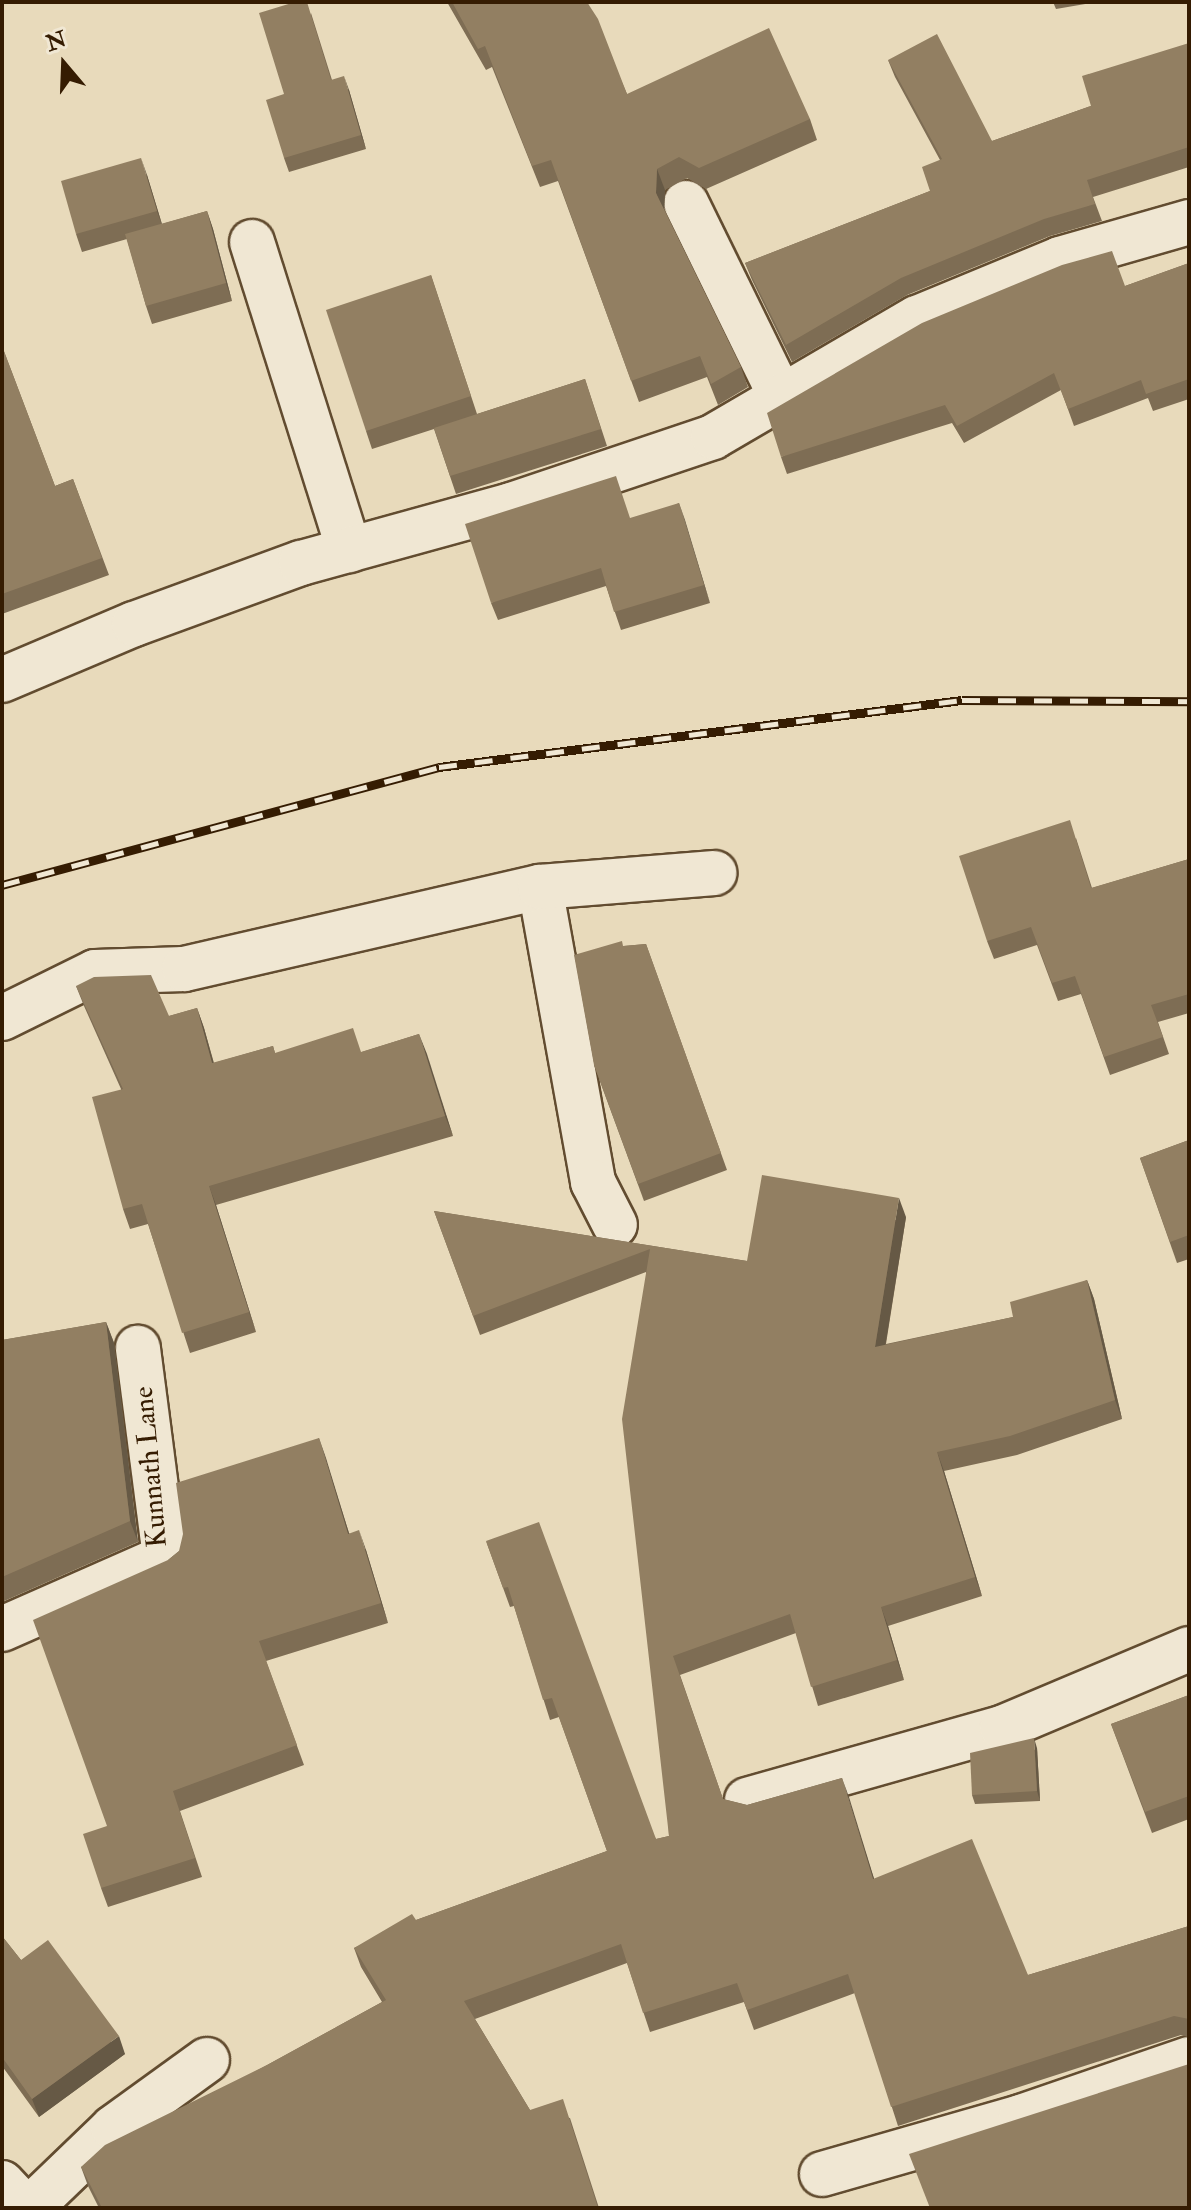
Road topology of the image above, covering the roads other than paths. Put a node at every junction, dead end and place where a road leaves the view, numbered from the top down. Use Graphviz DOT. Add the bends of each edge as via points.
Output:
graph roads {
  1 [pos="686,203"];
  2 [pos="1189,222"];
  3 [pos="252,242"];
  4 [pos="781,397"];
  5 [pos="349,550"];
  6 [pos="5,673"];
  7 [pos="714,873"];
  8 [pos="540,887"];
  9 [pos="2,1018"];
  10 [pos="615,1225"];
  11 [pos="138,1348"];
  12 [pos="2,1629"];
  13 [pos="1189,1649"];
  14 [pos="747,1800"];
  15 [pos="1189,2059"];
  16 [pos="207,2060"];
  17 [pos="822,2174"];
  18 [pos="2,2183"];
  19 [pos="27,2208"];
  1 -- 4 [label="street"];
  2 -- 4 [label="street" via="1060,259 917,318"];
  3 -- 5 [label="street"];
  4 -- 5 [label="street" via="713,437 511,505"];
  5 -- 6 [label="street"];
  7 -- 8 [label="street"];
  8 -- 9 [label="street" via="184,969 95,972"];
  8 -- 10 [label="street" via="593,1182"];
  11 -- 12 [label="street, Kunnath Lane" via="165,1557"];
  13 -- 14 [label="street" via="1002,1728"];
  15 -- 17 [label="street" via="1021,2117"];
  16 -- 19 [label="street" via="113,2128"];
  18 -- 19 [label="street"];
}
